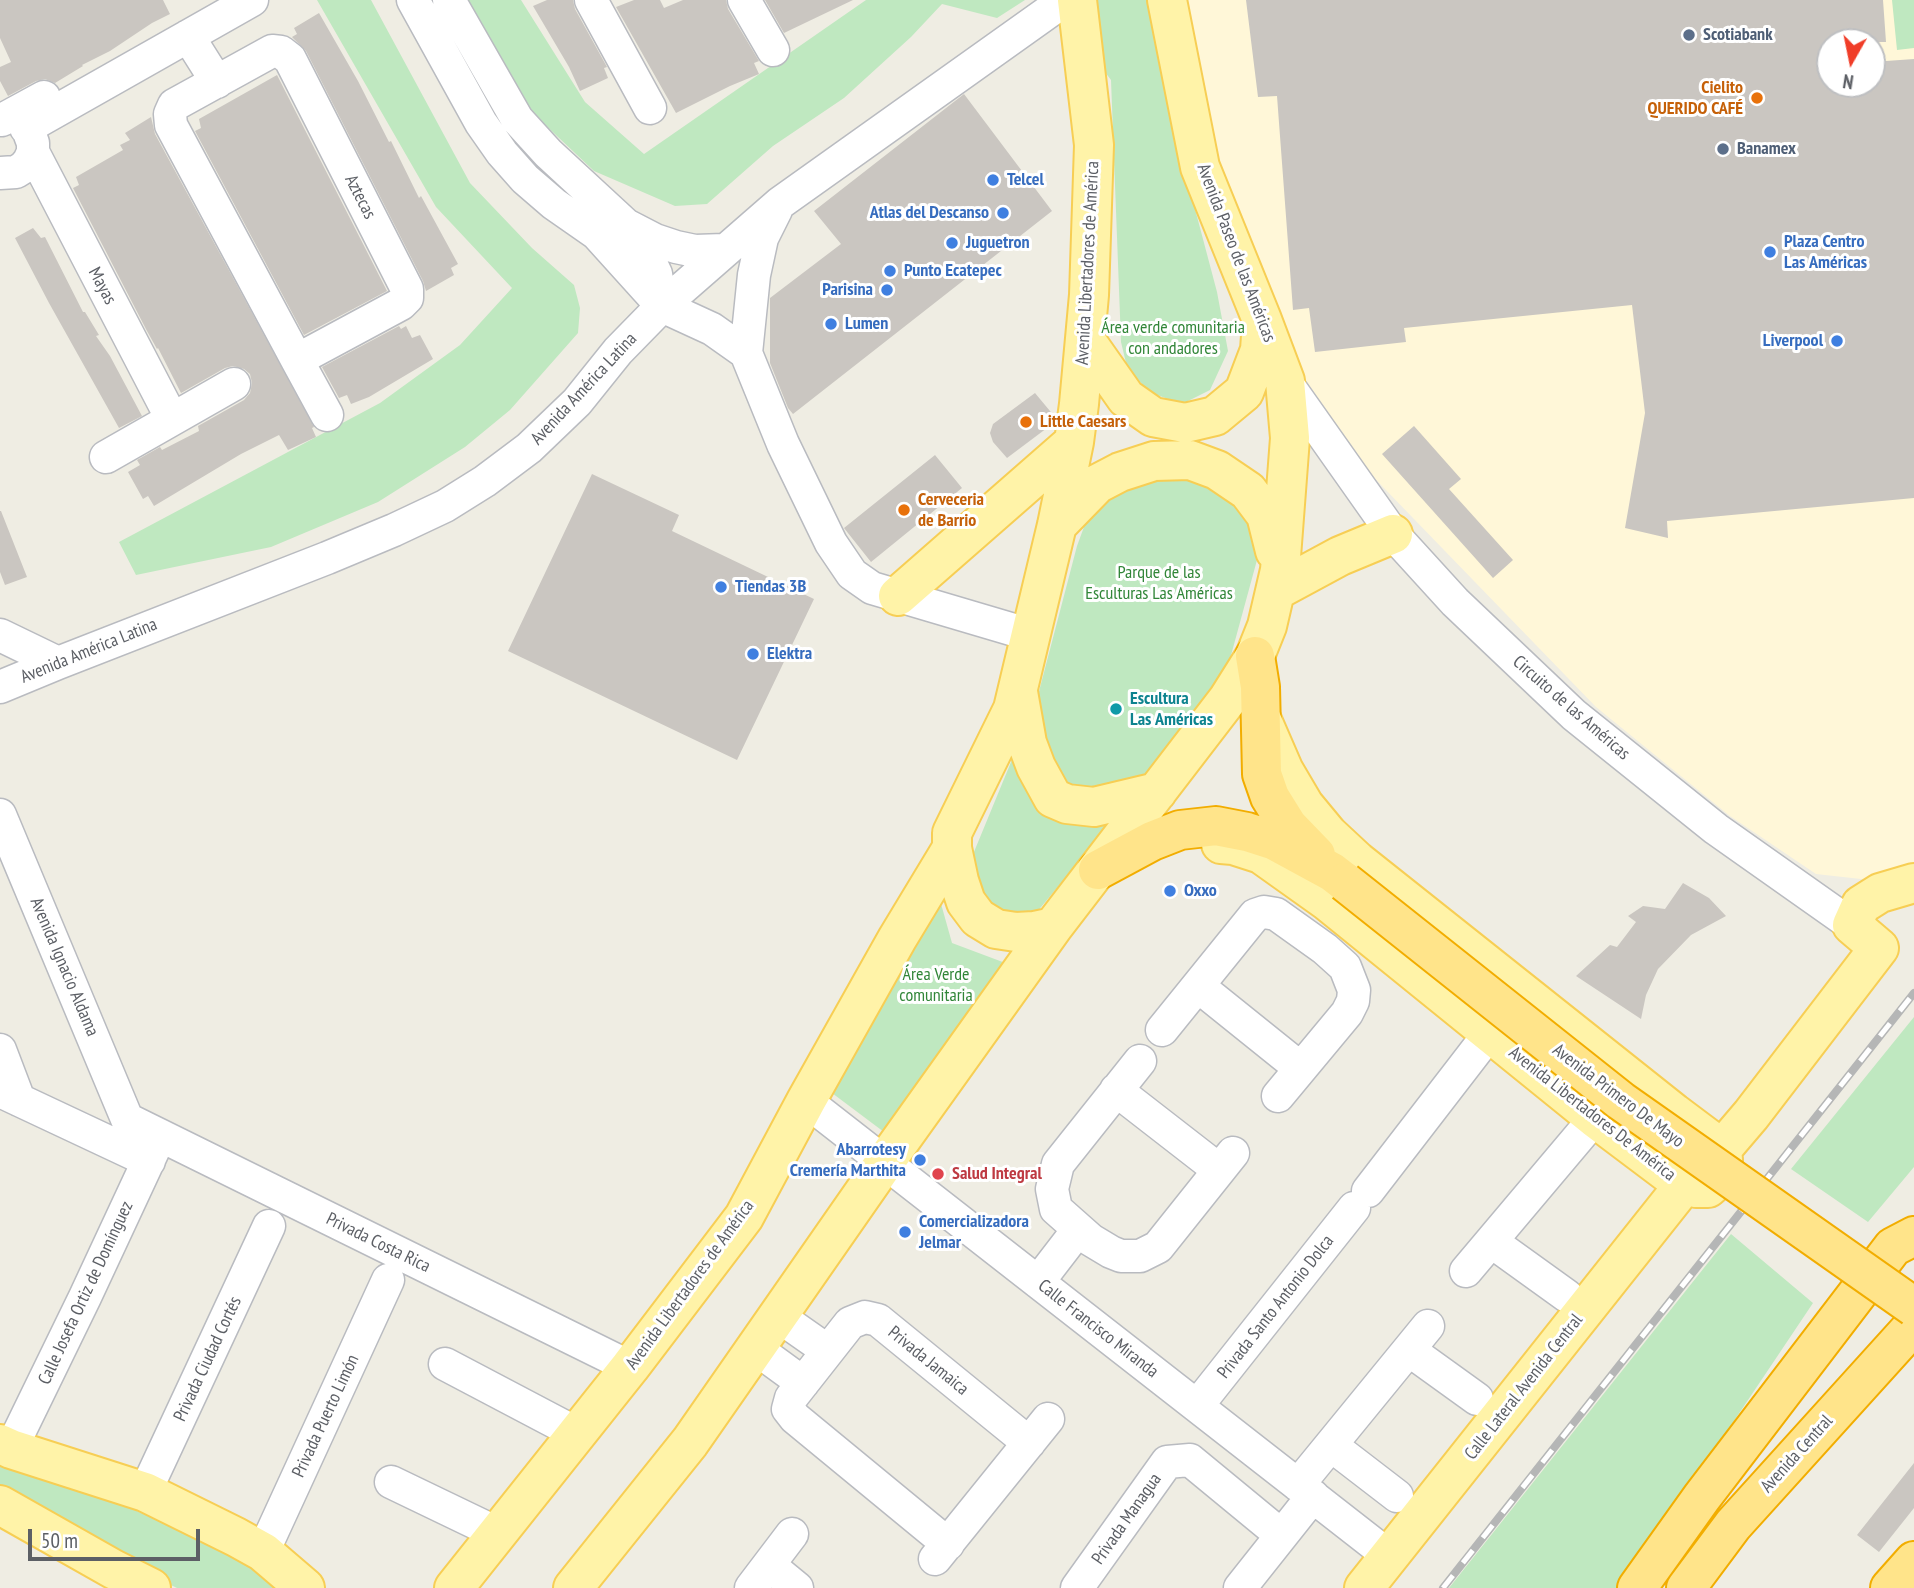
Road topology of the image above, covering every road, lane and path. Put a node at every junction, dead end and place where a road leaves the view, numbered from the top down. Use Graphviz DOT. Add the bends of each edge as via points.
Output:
graph roads {
  1 [pos="412,0"];
  2 [pos="449,0"];
  3 [pos="591,0"];
  4 [pos="744,0"];
  5 [pos="1065,0"];
  6 [pos="1077,0"];
  7 [pos="1167,0"];
  8 [pos="234,3"];
  9 [pos="188,36"];
  10 [pos="772,50"];
  11 [pos="217,82"];
  12 [pos="650,108"];
  13 [pos="15,130"];
  14 [pos="0,173"];
  15 [pos="780,203"];
  16 [pos="626,225"];
  17 [pos="724,250"];
  18 [pos="623,264"];
  19 [pos="662,306"];
  20 [pos="1262,320"];
  21 [pos="712,329"];
  22 [pos="1086,341"];
  23 [pos="625,345"];
  24 [pos="746,353"];
  25 [pos="297,360"];
  26 [pos="1285,381"];
  27 [pos="234,384"];
  28 [pos="327,415"];
  29 [pos="172,419"];
  30 [pos="1074,442"];
  31 [pos="106,457"];
  32 [pos="1057,525"];
  33 [pos="1393,534"];
  34 [pos="1278,580"];
  35 [pos="898,596"];
  36 [pos="0,635"];
  37 [pos="1031,635"];
  38 [pos="1255,656"];
  39 [pos="58,663"];
  40 [pos="0,687"];
  41 [pos="1018,690"];
  42 [pos="1260,716"];
  43 [pos="1157,792"];
  44 [pos="0,814"];
  45 [pos="952,848"];
  46 [pos="1098,870"];
  47 [pos="1914,883"];
  48 [pos="1338,893"];
  49 [pos="1852,926"];
  50 [pos="1053,927"];
  51 [pos="1315,942"];
  52 [pos="1198,986"];
  53 [pos="1162,1030"];
  54 [pos="1489,1034"];
  55 [pos="0,1050"];
  56 [pos="1140,1061"];
  57 [pos="1300,1068"];
  58 [pos="1116,1090"];
  59 [pos="10,1095"];
  60 [pos="1279,1096"];
  61 [pos="806,1101"];
  62 [pos="1595,1118"];
  63 [pos="127,1119"];
  64 [pos="155,1148"];
  65 [pos="1722,1149"];
  66 [pos="885,1162"];
  67 [pos="1684,1185"];
  68 [pos="269,1226"];
  69 [pos="1085,1235"];
  70 [pos="1914,1236"];
  71 [pos="1492,1242"];
  72 [pos="1466,1271"];
  73 [pos="388,1280"];
  74 [pos="1044,1287"];
  75 [pos="1567,1296"];
  76 [pos="1914,1307"];
  77 [pos="778,1316"];
  78 [pos="1914,1325"];
  79 [pos="755,1348"];
  80 [pos="828,1351"];
  81 [pos="444,1364"];
  82 [pos="630,1367"];
  83 [pos="803,1383"];
  84 [pos="1477,1399"];
  85 [pos="1197,1406"];
  86 [pos="576,1433"];
  87 [pos="1332,1446"];
  88 [pos="6,1447"];
  89 [pos="391,1482"];
  90 [pos="1305,1491"];
  91 [pos="145,1492"];
  92 [pos="1397,1496"];
  93 [pos="0,1506"];
  94 [pos="497,1533"];
  95 [pos="792,1534"];
  96 [pos="1281,1535"];
  97 [pos="264,1552"];
  98 [pos="1389,1556"];
  99 [pos="1914,1561"];
  100 [pos="760,1577"];
  101 [pos="108,1579"];
  102 [pos="151,1588"];
  103 [pos="305,1588"];
  104 [pos="454,1588"];
  105 [pos="573,1588"];
  106 [pos="797,1588"];
  107 [pos="1077,1588"];
  108 [pos="1240,1588"];
  109 [pos="1364,1588"];
  110 [pos="1637,1588"];
  111 [pos="1686,1588"];
  112 [pos="1890,1588"];
  1 -- 18 [label="street" via="502,153 524,179 597,234"];
  2 -- 16 [label="street" via="517,119"];
  3 -- 12 [label="street"];
  4 -- 10 [label="street"];
  5 -- 15 [label="street, Avenida América Latina"];
  6 -- 22 [label="main road, Avenida Libertadores de América" via="1094,145"];
  7 -- 20 [label="main road, Avenida Paseo de las Américas" via="1200,167"];
  8 -- 9 [label="street"];
  8 -- 13 [label="street"];
  9 -- 11 [label="street"];
  9 -- 13 [label="street"];
  11 -- 25 [label="street, Aztecas" via="174,105 171,125"];
  11 -- 25 [label="street, Aztecas" via="272,51 290,59 407,289 401,304"];
  13 -- 14 [label="street" via="29,161 16,172"];
  13 -- 29 [label="street, Mayas"];
  15 -- 17 [label="street, Avenida América Latina"];
  15 -- 24 [label="street" via="762,237"];
  16 -- 17 [label="street" via="676,247"];
  16 -- 19 [label="street" via="656,274"];
  17 -- 19 [label="street, Avenida América Latina"];
  18 -- 19 [label="street"];
  18 -- 23 [label="street" via="631,303"];
  19 -- 21 [label="street"];
  19 -- 23 [label="street, Avenida América Latina"];
  20 -- 22 [label="main road" via="1260,350 1244,392 1215,416 1185,424 1153,417 1126,398"];
  20 -- 26 [label="main road, Avenida Paseo de las Américas"];
  21 -- 23 [label="street" via="668,328"];
  21 -- 24 [label="street"];
  22 -- 30 [label="main road, Avenida Libertadores de América"];
  23 -- 39 [label="street, Avenida América Latina" via="577,402 529,448 446,506 327,558"];
  24 -- 35 [label="street" via="831,543 852,574 872,588"];
  25 -- 28 [label="street, Aztecas"];
  26 -- 33 [label="street, Circuito de las Américas"];
  26 -- 34 [label="main road" via="1290,438"];
  27 -- 29 [label="street"];
  29 -- 31 [label="street"];
  30 -- 32 [label="main road, Avenida Libertadores de América"];
  30 -- 35 [label="main road"];
  32 -- 34 [label="main road" via="1097,485 1119,472 1154,461 1190,460 1217,470 1248,491 1266,515"];
  32 -- 37 [label="main road"];
  33 -- 34 [label="main road"];
  33 -- 49 [label="street, Circuito de las Américas" via="1455,602 1574,715 1716,830"];
  34 -- 38 [label="main road"];
  35 -- 37 [label="street"];
  36 -- 39 [label="street"];
  37 -- 41 [label="main road"];
  38 -- 42 [label="highway, Avenida Primero De Mayo"];
  38 -- 43 [label="main road"];
  39 -- 40 [label="street, Avenida América Latina"];
  41 -- 43 [label="main road" via="1027,743 1053,798 1094,807"];
  41 -- 45 [label="main road" via="953,833"];
  42 -- 48 [label="highway, Avenida Primero De Mayo" via="1262,774 1270,797"];
  42 -- 65 [label="main road" via="1284,771 1328,834"];
  43 -- 46 [label="main road"];
  44 -- 63 [label="street, Avenida Ignacio Aldama"];
  45 -- 50 [label="main road" via="966,902 978,918 996,929 1016,932"];
  45 -- 61 [label="main road, Avenida Libertadores de América"];
  46 -- 48 [label="highway, Avenida Primero De Mayo" via="1180,830 1216,826 1275,841"];
  46 -- 50 [label="main road"];
  47 -- 49 [label="main road" via="1880,893 1861,905"];
  48 -- 51 [label="street"];
  48 -- 54 [label="main road, Avenida Libertadores De América"];
  48 -- 76 [label="highway, Avenida Primero De Mayo, bridge" via="1621,1101"];
  49 -- 65 [label="main road" via="1879,947"];
  50 -- 66 [label="main road"];
  51 -- 52 [label="street" via="1276,915 1255,915"];
  51 -- 57 [label="street" via="1345,967 1352,979 1353,1001"];
  52 -- 53 [label="street"];
  52 -- 57 [label="street"];
  54 -- 62 [label="main road, Avenida Libertadores De América"];
  54 -- 85 [label="street, Privada Santo Antonio Dolca"];
  55 -- 59 [label="street"];
  56 -- 58 [label="street"];
  57 -- 60 [label="street"];
  58 -- 69 [label="street" via="1058,1164 1053,1181 1056,1209"];
  58 -- 69 [label="street" via="1226,1161 1158,1247 1148,1253 1121,1256"];
  59 -- 64 [label="street"];
  61 -- 66 [label="street, Calle Francisco Miranda"];
  61 -- 82 [label="main road, Avenida Libertadores de América" via="744,1217"];
  62 -- 67 [label="main road, Avenida Libertadores De América"];
  62 -- 71 [label="street"];
  63 -- 64 [label="street, Privada Costa Rica"];
  64 -- 82 [label="street, Privada Costa Rica"];
  64 -- 88 [label="street, Calle Josefa Ortiz de Domínguez"];
  65 -- 67 [label="main road, Avenida Libertadores De América" via="1722,1171 1716,1181 1708,1188"];
  66 -- 74 [label="street, Calle Francisco Miranda"];
  66 -- 77 [label="main road"];
  67 -- 98 [label="main road, Calle Lateral Avenida Central"];
  68 -- 91 [label="street, Privada Ciudad Cortés"];
  69 -- 74 [label="street"];
  70 -- 110 [label="highway" via="1893,1247"];
  71 -- 72 [label="street"];
  71 -- 75 [label="street"];
  73 -- 97 [label="street, Privada Puerto Limón"];
  74 -- 85 [label="street, Calle Francisco Miranda"];
  77 -- 79 [label="main road"];
  77 -- 80 [label="street"];
  78 -- 111 [label="highway, Avenida Central" via="1733,1525"];
  79 -- 83 [label="street"];
  79 -- 105 [label="main road" via="690,1442"];
  80 -- 83 [label="street, Privada Jamaica"];
  80 -- 83 [label="street, Privada Jamaica" via="850,1323 865,1317 878,1320 1039,1431 941,1552 794,1418 788,1409 790,1398"];
  81 -- 86 [label="street"];
  82 -- 86 [label="main road, Avenida Libertadores de América"];
  84 -- 87 [label="street" via="1418,1338"];
  85 -- 90 [label="street, Calle Francisco Miranda"];
  86 -- 94 [label="main road, Avenida Libertadores de América"];
  87 -- 90 [label="street"];
  87 -- 92 [label="street"];
  88 -- 91 [label="main road"];
  89 -- 94 [label="street"];
  90 -- 96 [label="street"];
  90 -- 98 [label="street, Calle Francisco Miranda"];
  91 -- 97 [label="main road"];
  93 -- 101 [label="main road"];
  94 -- 104 [label="main road, Avenida Libertadores de América"];
  95 -- 100 [label="street"];
  96 -- 107 [label="street, Privada Managua" via="1190,1460 1167,1462"];
  96 -- 108 [label="street"];
  97 -- 103 [label="main road"];
  98 -- 109 [label="main road, Calle Lateral Avenida Central"];
  99 -- 112 [label="highway"];
  100 -- 106 [label="street"];
  101 -- 102 [label="main road"];
}
